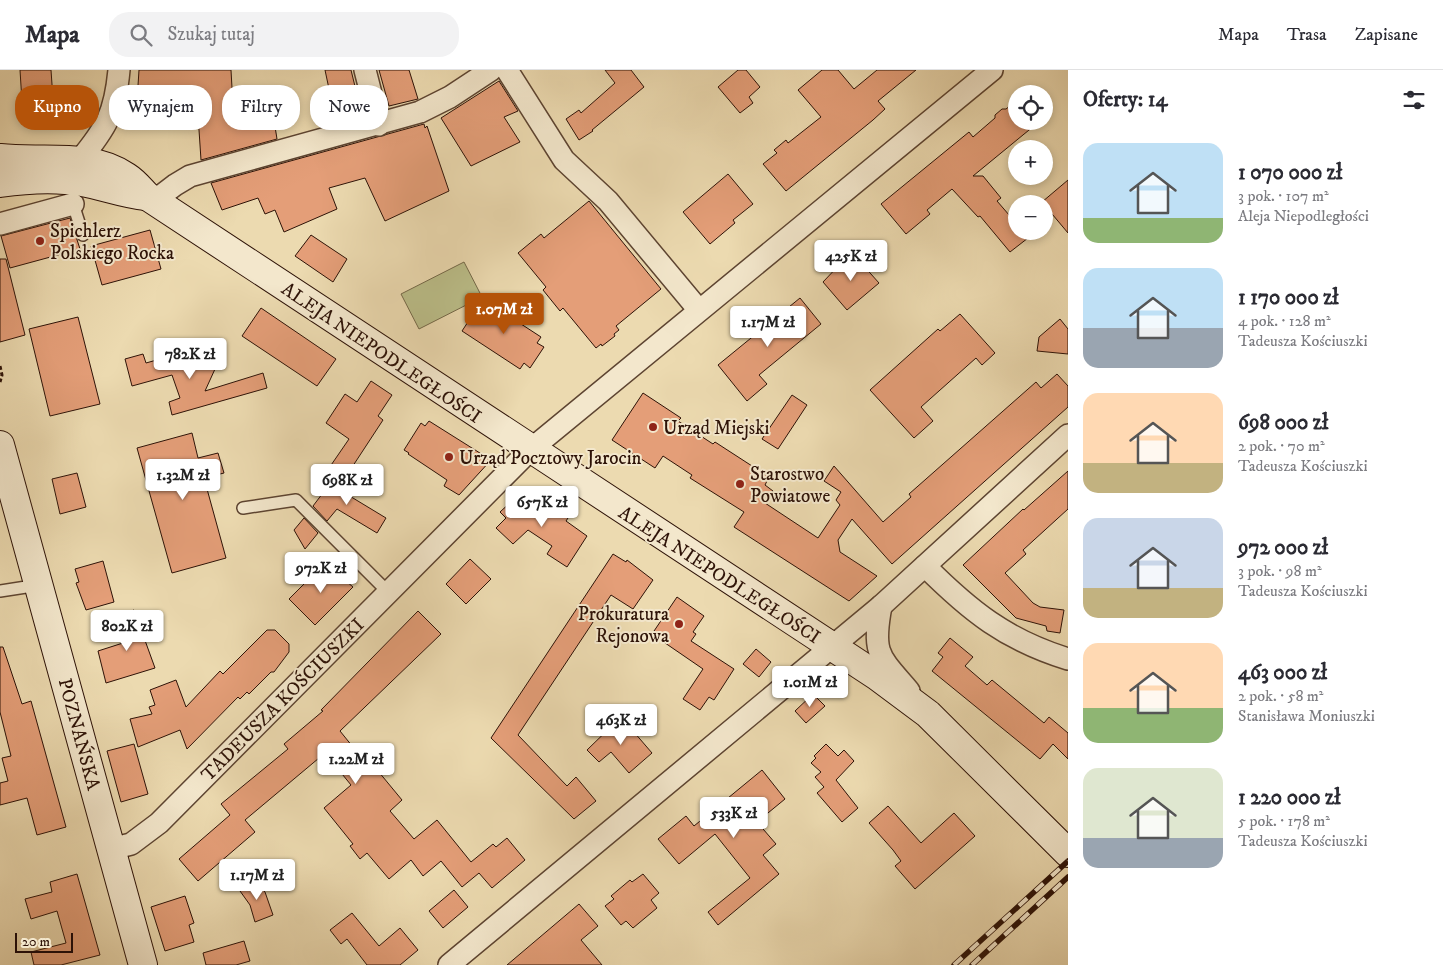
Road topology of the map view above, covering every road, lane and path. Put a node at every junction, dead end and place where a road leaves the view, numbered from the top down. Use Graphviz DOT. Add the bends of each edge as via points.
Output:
graph roads {
  1 [pos="119,70"];
  2 [pos="365,70"];
  3 [pos="491,70"];
  4 [pos="508,70"];
  5 [pos="992,70"];
  6 [pos="369,85"];
  7 [pos="388,121"];
  8 [pos="357,130"];
  9 [pos="0,158"];
  10 [pos="78,182"];
  11 [pos="0,183"];
  12 [pos="150,198"];
  13 [pos="0,224"];
  14 [pos="83,235"];
  15 [pos="698,309"];
  16 [pos="0,366"];
  17 [pos="0,382"];
  18 [pos="1068,435"];
  19 [pos="0,445"];
  20 [pos="530,450"];
  21 [pos="243,508"];
  22 [pos="925,566"];
  23 [pos="39,585"];
  24 [pos="0,592"];
  25 [pos="388,592"];
  26 [pos="881,606"];
  27 [pos="832,647"];
  28 [pos="1068,659"];
  29 [pos="928,714"];
  30 [pos="111,849"];
  31 [pos="1068,853"];
  32 [pos="143,965"];
  33 [pos="449,965"];
  1 -- 10 [label="street" via="114,108"];
  2 -- 6 [label="street"];
  3 -- 7 [label="street" via="435,106"];
  4 -- 15 [label="street" via="564,160 608,201"];
  5 -- 15 [label="street, TADEUSZA KOŚCIUSZKI"];
  8 -- 12 [label="street" via="190,176"];
  9 -- 10 [label="main road, ALEJA NIEPODLEGŁOŚCI"];
  10 -- 11 [label="main road, ALEJA NIEPODLEGŁOŚCI" via="56,179"];
  10 -- 12 [label="main road, ALEJA NIEPODLEGŁOŚCI"];
  10 -- 13 [label="street"];
  10 -- 14 [label="lane"];
  12 -- 20 [label="main road, ALEJA NIEPODLEGŁOŚCI"];
  15 -- 20 [label="street, TADEUSZA KOŚCIUSZKI"];
  16 -- 17 [label="path"];
  18 -- 22 [label="street"];
  19 -- 23 [label="main road, POZNAŃSKA"];
  20 -- 25 [label="street, TADEUSZA KOŚCIUSZKI"];
  20 -- 27 [label="main road, ALEJA NIEPODLEGŁOŚCI"];
  21 -- 25 [label="lane" via="296,500"];
  22 -- 26 [label="street"];
  22 -- 28 [label="street" via="962,603 1004,633 1041,651"];
  23 -- 24 [label="lane"];
  23 -- 30 [label="main road, POZNAŃSKA"];
  25 -- 30 [label="street, TADEUSZA KOŚCIUSZKI" via="159,823 130,844"];
  26 -- 27 [label="street"];
  26 -- 29 [label="street" via="876,636 881,657"];
  27 -- 29 [label="main road, ALEJA NIEPODLEGŁOŚCI"];
  27 -- 33 [label="street"];
  29 -- 31 [label="main road, ALEJA NIEPODLEGŁOŚCI"];
  30 -- 32 [label="main road, POZNAŃSKA"];
}
